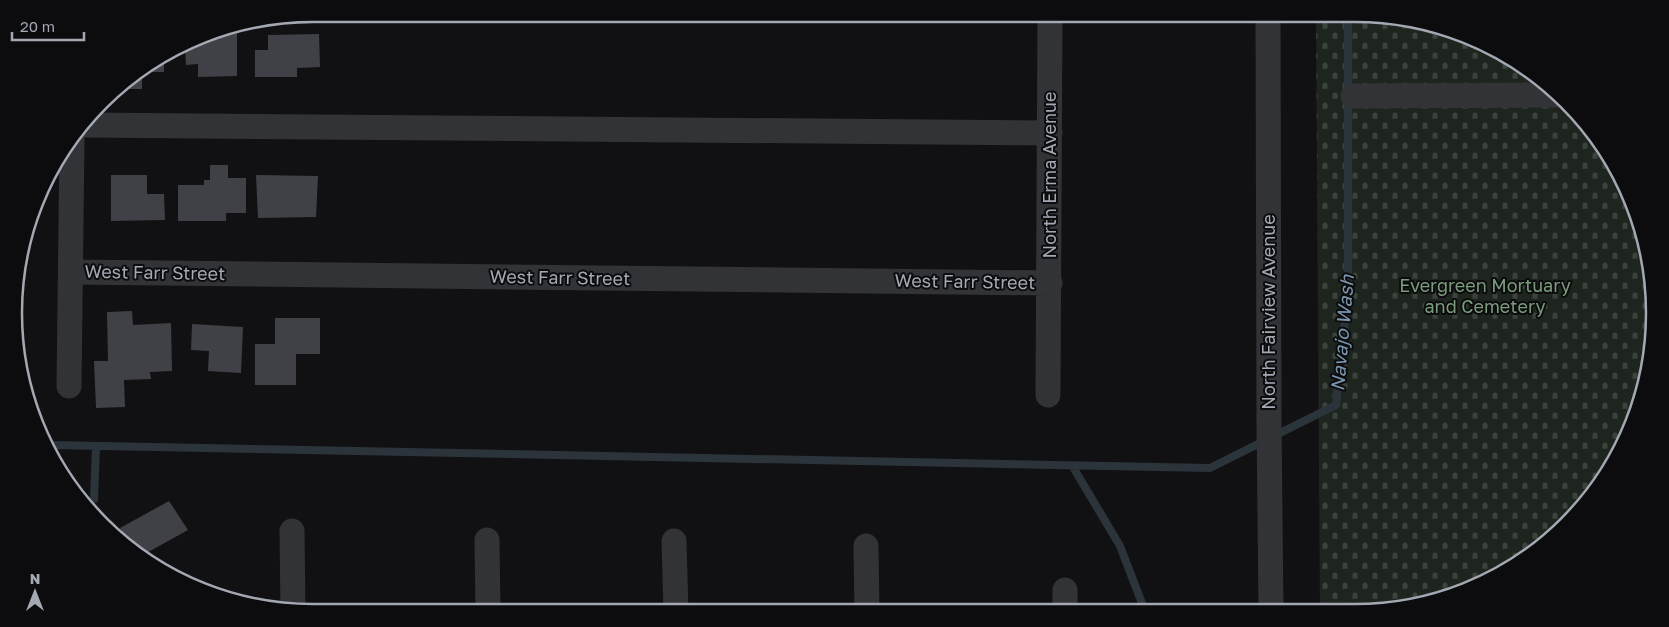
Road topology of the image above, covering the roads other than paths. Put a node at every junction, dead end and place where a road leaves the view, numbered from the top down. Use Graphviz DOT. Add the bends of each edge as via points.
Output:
graph roads {
  1 [pos="1050,22"];
  2 [pos="1268,22"];
  3 [pos="1547,95"];
  4 [pos="1353,96"];
  5 [pos="92,125"];
  6 [pos="1050,133"];
  7 [pos="72,152"];
  8 [pos="71,272"];
  9 [pos="1050,284"];
  10 [pos="69,386"];
  11 [pos="1048,395"];
  12 [pos="292,531"];
  13 [pos="487,540"];
  14 [pos="674,541"];
  15 [pos="866,546"];
  16 [pos="293,604"];
  17 [pos="488,604"];
  18 [pos="676,604"];
  19 [pos="867,604"];
  20 [pos="1271,604"];
  1 -- 6 [label="street, North Erma Avenue"];
  2 -- 20 [label="street, North Fairview Avenue"];
  3 -- 4 [label="street"];
  5 -- 6 [label="street"];
  6 -- 9 [label="street, North Erma Avenue"];
  7 -- 8 [label="street"];
  8 -- 9 [label="street, West Farr Street"];
  8 -- 10 [label="street"];
  9 -- 11 [label="street, North Erma Avenue"];
  12 -- 16 [label="street"];
  13 -- 17 [label="street"];
  14 -- 18 [label="street"];
  15 -- 19 [label="street"];
}
